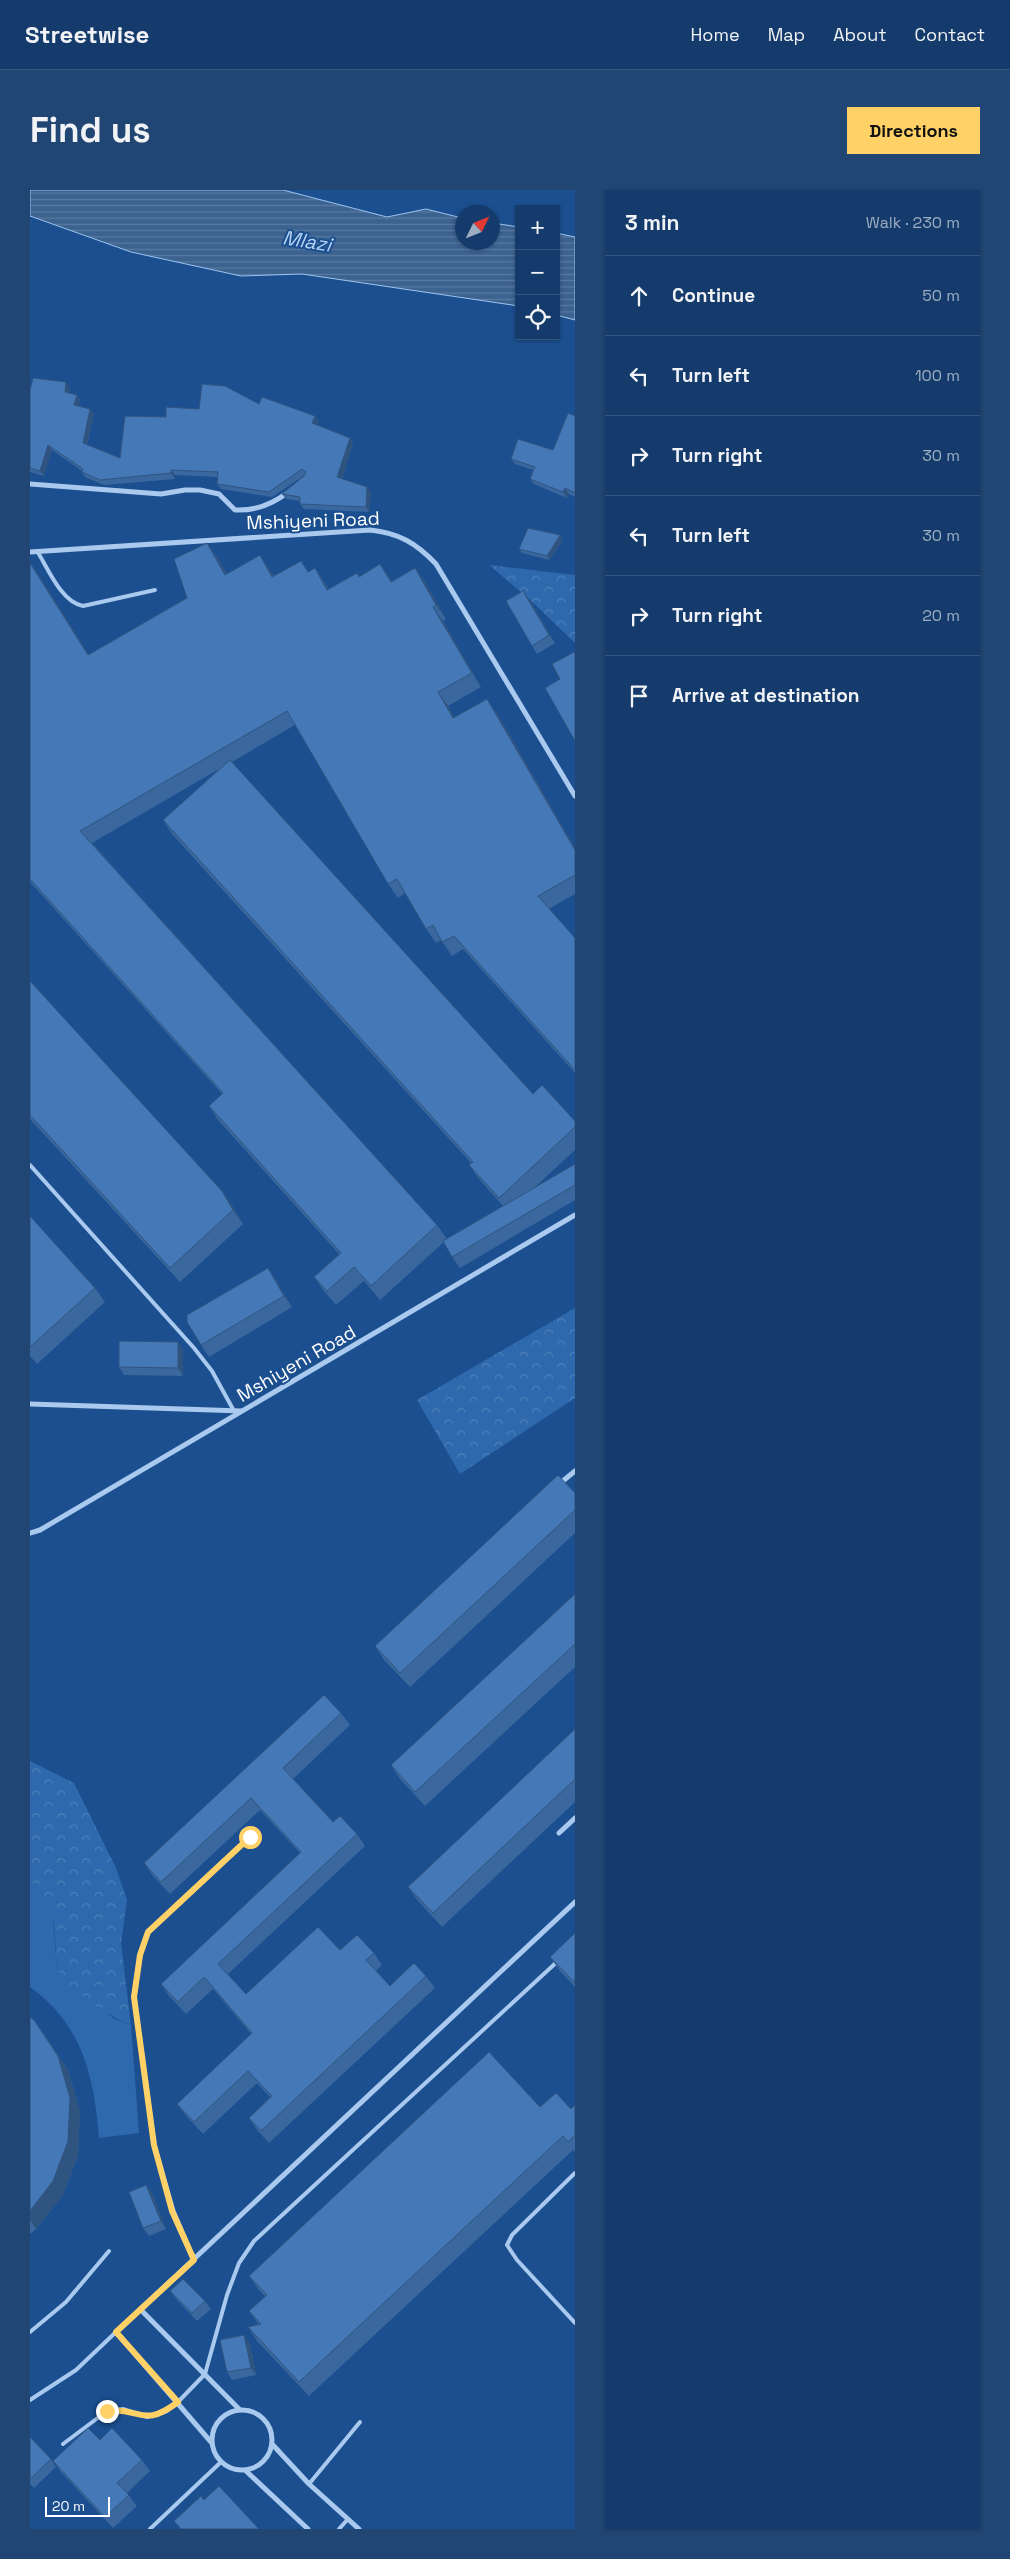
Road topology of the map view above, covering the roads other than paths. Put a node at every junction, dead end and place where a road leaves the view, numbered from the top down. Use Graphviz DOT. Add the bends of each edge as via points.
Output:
graph roads {
  1 [pos="30,484"];
  2 [pos="291,490"];
  3 [pos="37,551"];
  4 [pos="30,552"];
  5 [pos="155,590"];
  6 [pos="575,796"];
  7 [pos="30,1165"];
  8 [pos="575,1215"];
  9 [pos="30,1404"];
  10 [pos="234,1411"];
  11 [pos="242,1411"];
  12 [pos="575,1471"];
  13 [pos="556,1488"];
  14 [pos="30,1533"];
  15 [pos="575,1818"];
  16 [pos="559,1833"];
  17 [pos="250,1837"];
  18 [pos="575,1902"];
  19 [pos="560,1959"];
  20 [pos="575,2174"];
  21 [pos="109,2251"];
  22 [pos="194,2260"];
  23 [pos="141,2310"];
  24 [pos="575,2323"];
  25 [pos="30,2332"];
  26 [pos="116,2332"];
  27 [pos="204,2374"];
  28 [pos="30,2400"];
  29 [pos="178,2402"];
  30 [pos="239,2409"];
  31 [pos="360,2422"];
  32 [pos="211,2442"];
  33 [pos="63,2444"];
  34 [pos="272,2444"];
  35 [pos="221,2462"];
  36 [pos="246,2470"];
  37 [pos="309,2484"];
  38 [pos="348,2519"];
  39 [pos="150,2529"];
  40 [pos="308,2529"];
  41 [pos="339,2529"];
  42 [pos="359,2529"];
  1 -- 2 [label="street" via="161,494 200,490 219,494 235,510 252,511 277,501"];
  3 -- 4 [label="street, Mshiyeni Road"];
  3 -- 5 [label="lane" via="66,598 77,605"];
  3 -- 6 [label="street, Mshiyeni Road" via="370,530 390,532 408,539 436,564"];
  7 -- 10 [label="lane" via="194,1348 212,1371"];
  8 -- 11 [label="street, Mshiyeni Road"];
  9 -- 10 [label="street"];
  10 -- 11 [label="street"];
  11 -- 14 [label="street, Mshiyeni Road" via="116,1487"];
  12 -- 13 [label="street"];
  15 -- 16 [label="street"];
  17 -- 22 [label="street" via="148,1932 140,1955 134,1997 154,2145 172,2211"];
  18 -- 22 [label="street"];
  19 -- 27 [label="lane" via="254,2241 239,2262"];
  20 -- 24 [label="lane" via="508,2240 508,2250"];
  21 -- 25 [label="lane" via="66,2302"];
  22 -- 23 [label="street"];
  23 -- 26 [label="street"];
  23 -- 27 [label="street"];
  26 -- 28 [label="lane" via="76,2370"];
  26 -- 29 [label="street"];
  27 -- 29 [label="lane"];
  27 -- 30 [label="street"];
  29 -- 32 [label="street"];
  29 -- 33 [label="lane" via="166,2411 146,2417 123,2409 107,2411"];
  30 -- 32 [label="street" via="224,2414 214,2426"];
  30 -- 34 [label="street" via="253,2411 265,2419 271,2431"];
  31 -- 37 [label="lane"];
  32 -- 35 [label="street"];
  34 -- 36 [label="street" via="268,2456 259,2466"];
  34 -- 37 [label="street"];
  35 -- 36 [label="street" via="233,2470"];
  35 -- 39 [label="lane"];
  36 -- 40 [label="street"];
  37 -- 38 [label="street"];
  38 -- 41 [label="lane"];
  38 -- 42 [label="street"];
}
